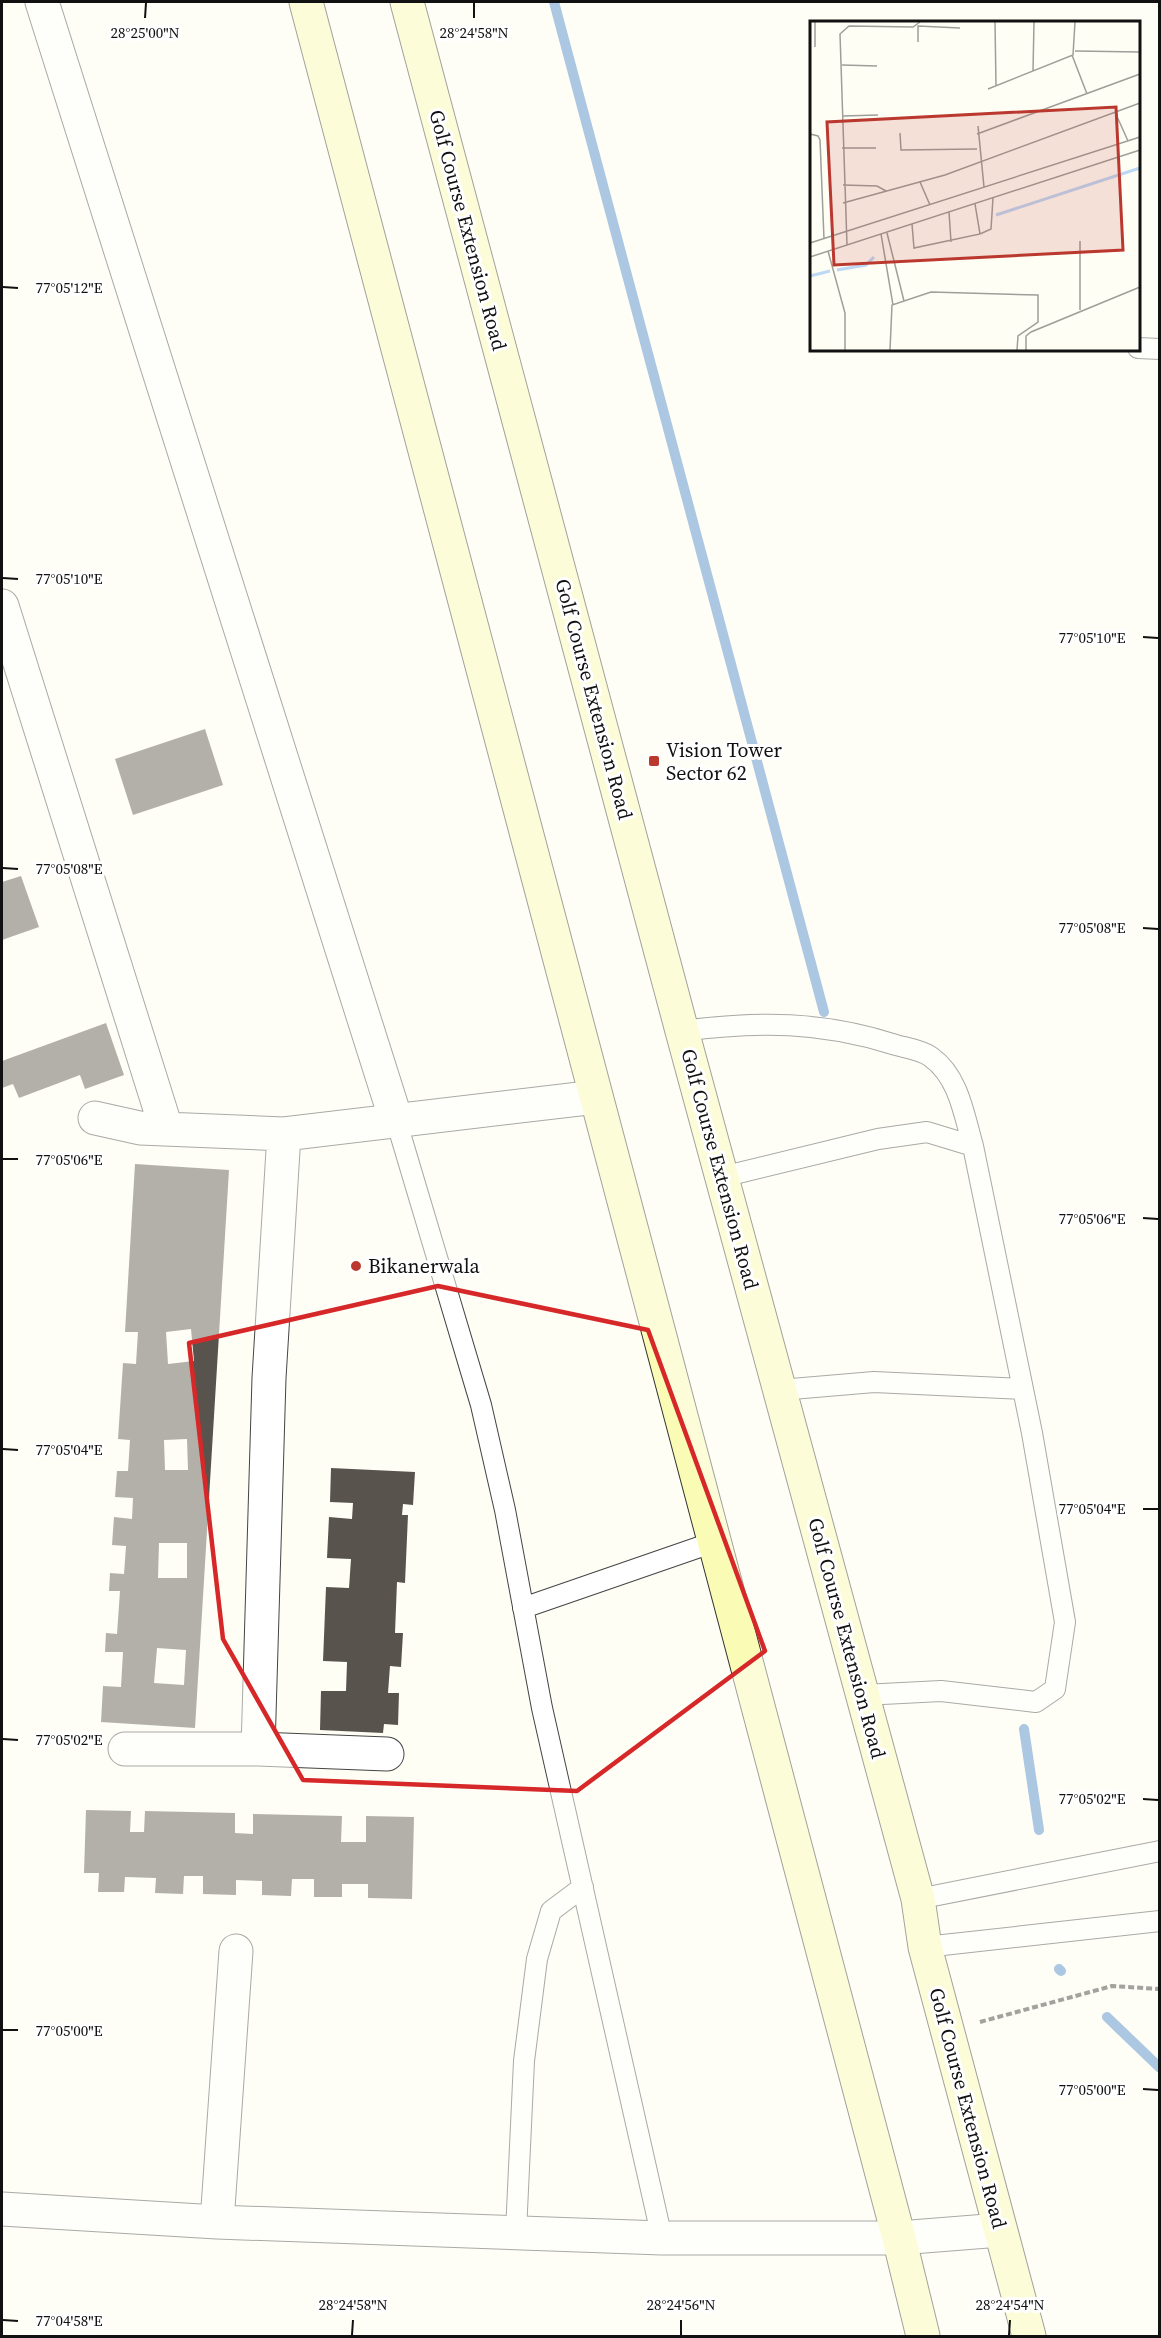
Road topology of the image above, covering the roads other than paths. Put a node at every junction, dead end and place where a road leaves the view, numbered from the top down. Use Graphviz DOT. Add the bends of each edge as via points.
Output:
graph roads {
  1 [pos="306,2"];
  2 [pos="407,2"];
  3 [pos="48,3"];
  4 [pos="1140,348"];
  5 [pos="1160,349"];
  6 [pos="2,606"];
  7 [pos="682,1031"];
  8 [pos="596,1097"];
  9 [pos="95,1118"];
  10 [pos="396,1120"];
  11 [pos="166,1128"];
  12 [pos="285,1134"];
  13 [pos="973,1146"];
  14 [pos="722,1177"];
  15 [pos="780,1389"];
  16 [pos="1023,1389"];
  17 [pos="714,1542"];
  18 [pos="523,1608"];
  19 [pos="863,1695"];
  20 [pos="125,1749"];
  21 [pos="258,1749"];
  22 [pos="387,1754"];
  23 [pos="1160,1851"];
  24 [pos="583,1887"];
  25 [pos="918,1899"];
  26 [pos="1160,1920"];
  27 [pos="925,1947"];
  28 [pos="236,1951"];
  29 [pos="2,2209"];
  30 [pos="217,2223"];
  31 [pos="1000,2230"];
  32 [pos="516,2232"];
  33 [pos="662,2238"];
  34 [pos="899,2238"];
  35 [pos="923,2337"];
  36 [pos="1029,2337"];
  1 -- 8 [label="main road"];
  2 -- 7 [label="main road, Golf Course Extension Road"];
  3 -- 10 [label="street"];
  4 -- 5 [label="lane"];
  6 -- 11 [label="street"];
  7 -- 13 [label="lane" via="732,1024 789,1023 872,1037 930,1056 956,1087"];
  7 -- 14 [label="main road, Golf Course Extension Road"];
  8 -- 10 [label="street"];
  8 -- 17 [label="main road"];
  9 -- 11 [label="street" via="140,1128"];
  10 -- 12 [label="street"];
  10 -- 18 [label="lane" via="481,1405"];
  11 -- 12 [label="street"];
  12 -- 21 [label="street" via="269,1378"];
  13 -- 14 [label="lane" via="927,1132 878,1139"];
  13 -- 16 [label="lane"];
  14 -- 15 [label="main road, Golf Course Extension Road"];
  15 -- 16 [label="lane" via="874,1382"];
  15 -- 19 [label="main road, Golf Course Extension Road"];
  16 -- 19 [label="lane" via="1065,1622 1055,1689 1036,1702 941,1691"];
  17 -- 18 [label="lane"];
  17 -- 34 [label="main road"];
  18 -- 24 [label="lane"];
  19 -- 25 [label="main road, Golf Course Extension Road"];
  20 -- 21 [label="street"];
  21 -- 22 [label="street"];
  23 -- 25 [label="lane"];
  24 -- 32 [label="lane" via="551,1911 537,1959 524,2061"];
  24 -- 33 [label="lane"];
  25 -- 27 [label="main road, Golf Course Extension Road"];
  26 -- 27 [label="lane"];
  27 -- 31 [label="main road, Golf Course Extension Road"];
  28 -- 30 [label="street"];
  29 -- 30 [label="street"];
  30 -- 32 [label="street"];
  31 -- 34 [label="street"];
  31 -- 36 [label="main road, Golf Course Extension Road"];
  32 -- 33 [label="street"];
  33 -- 34 [label="street"];
  34 -- 35 [label="main road"];
}
